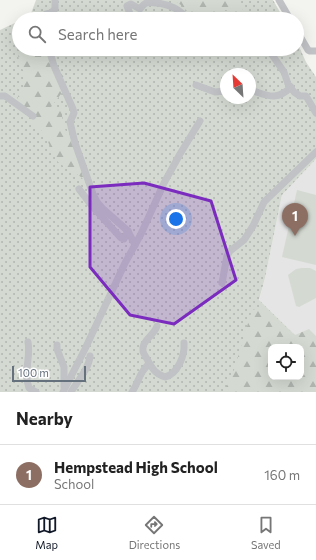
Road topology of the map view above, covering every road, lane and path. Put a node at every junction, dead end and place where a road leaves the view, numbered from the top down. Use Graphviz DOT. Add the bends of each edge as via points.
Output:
graph roads {
  1 [pos="54,0"];
  2 [pos="279,0"];
  3 [pos="51,12"];
  4 [pos="129,12"];
  5 [pos="182,12"];
  6 [pos="286,12"];
  7 [pos="304,43"];
  8 [pos="316,51"];
  9 [pos="51,56"];
  10 [pos="273,56"];
  11 [pos="196,85"];
  12 [pos="291,87"];
  13 [pos="220,92"];
  14 [pos="256,92"];
  15 [pos="0,96"];
  16 [pos="316,113"];
  17 [pos="33,116"];
  18 [pos="200,122"];
  19 [pos="316,152"];
  20 [pos="79,189"];
  21 [pos="119,223"];
  22 [pos="114,230"];
  23 [pos="128,231"];
  24 [pos="135,245"];
  25 [pos="222,283"];
  26 [pos="158,326"];
  27 [pos="28,342"];
  28 [pos="184,343"];
  29 [pos="57,345"];
  30 [pos="90,356"];
  31 [pos="149,364"];
  32 [pos="66,391"];
  33 [pos="36,392"];
  34 [pos="132,392"];
  1 -- 3 [label="street" via="55,9"];
  2 -- 6 [label="street"];
  4 -- 5 [label="street" via="127,6 131,4 140,9 148,2 163,2"];
  7 -- 8 [label="street" via="308,50"];
  9 -- 21 [label="street" via="73,109 70,122 93,194 100,206"];
  10 -- 12 [label="street"];
  11 -- 13 [label="street"];
  12 -- 14 [label="street" via="286,92 273,96"];
  12 -- 16 [label="street" via="300,96 306,96"];
  15 -- 17 [label="street" via="5,96"];
  18 -- 24 [label="street" via="180,154"];
  19 -- 25 [label="street" via="264,202 244,240 227,256"];
  20 -- 22 [label="street"];
  21 -- 22 [label="street"];
  21 -- 23 [label="street"];
  22 -- 23 [label="street" via="124,239"];
  23 -- 24 [label="street"];
  24 -- 32 [label="street"];
  26 -- 31 [label="street" via="143,347"];
  27 -- 33 [label="street" via="26,378 29,388"];
  28 -- 31 [label="street" via="180,364 172,375 161,376"];
  29 -- 32 [label="street" via="64,367"];
  30 -- 32 [label="street" via="85,370"];
  31 -- 34 [label="street" via="141,372"];
}
